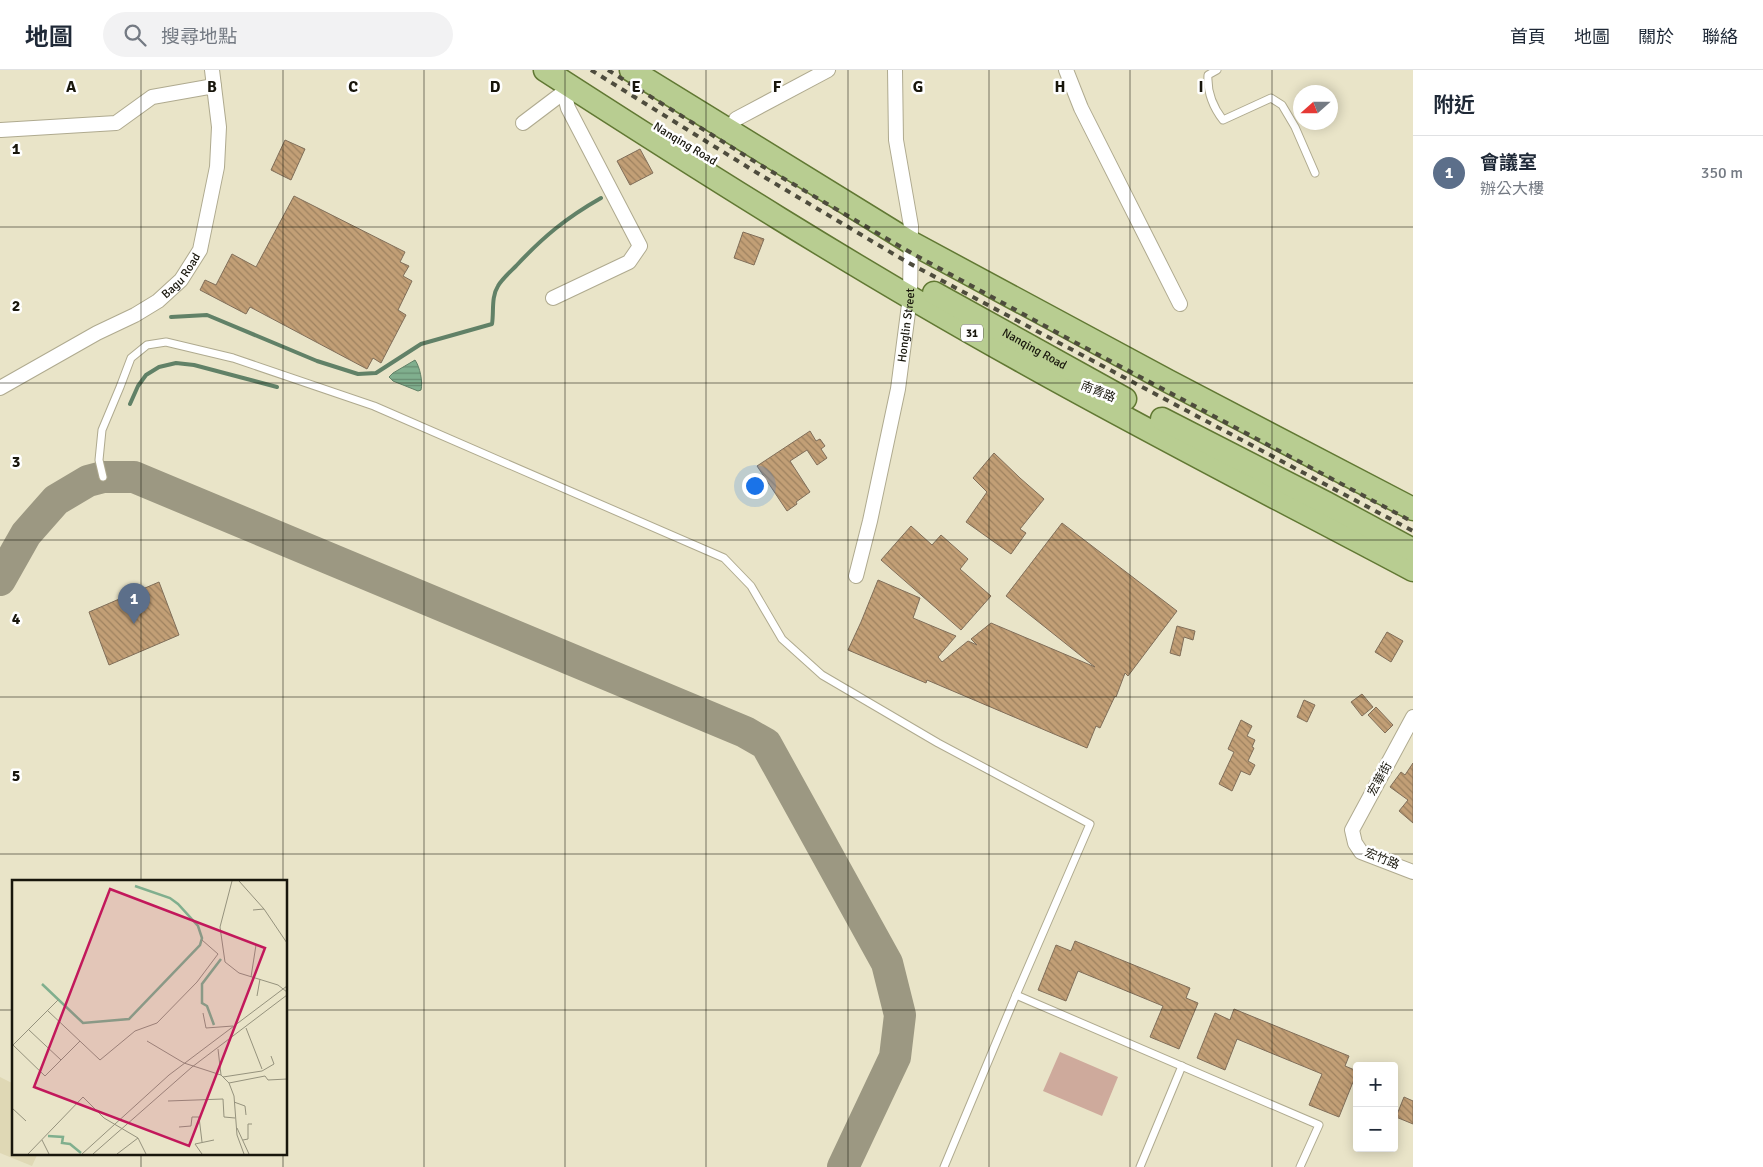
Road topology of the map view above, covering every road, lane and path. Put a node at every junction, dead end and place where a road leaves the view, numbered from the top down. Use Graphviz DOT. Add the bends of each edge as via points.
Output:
graph roads {
  1 [pos="212,70"];
  2 [pos="631,70"];
  3 [pos="657,70"];
  4 [pos="828,70"];
  5 [pos="895,70"];
  6 [pos="1066,70"];
  7 [pos="1217,70"];
  8 [pos="558,78"];
  9 [pos="214,86"];
  10 [pos="736,119"];
  11 [pos="523,123"];
  12 [pos="1,130"];
  13 [pos="1315,173"];
  14 [pos="910,234"];
  15 [pos="910,289"];
  16 [pos="553,298"];
  17 [pos="1180,304"];
  18 [pos="1053,307"];
  19 [pos="1018,359"];
  20 [pos="1168,381"];
  21 [pos="0,388"];
  22 [pos="1149,413"];
  23 [pos="103,477"];
  24 [pos="1413,493"];
  25 [pos="1413,509"];
  26 [pos="1413,550"];
  27 [pos="1413,570"];
  28 [pos="856,576"];
  29 [pos="1413,717"];
  30 [pos="1355,843"];
  31 [pos="1413,872"];
  32 [pos="1016,995"];
  33 [pos="1182,1066"];
  34 [pos="944,1167"];
  35 [pos="1140,1167"];
  36 [pos="1300,1167"];
  1 -- 9 [label="street, Bagu Road"];
  2 -- 14 [label="main road"];
  3 -- 10 [label="main road"];
  4 -- 10 [label="street"];
  5 -- 14 [label="street, Honglin Street" via="896,140"];
  6 -- 17 [label="street" via="1080,108"];
  7 -- 13 [label="lane" via="1208,75 1208,85 1222,120 1271,98 1282,105 1295,127"];
  8 -- 11 [label="street"];
  8 -- 15 [label="main road, 31" via="684,159"];
  8 -- 16 [label="street" via="568,108 640,246 629,262"];
  9 -- 12 [label="street" via="152,97 116,123"];
  9 -- 21 [label="street, Bagu Road" via="219,127 217,167 200,250 181,280 158,301 135,315"];
  10 -- 14 [label="main road"];
  14 -- 15 [label="street, Honglin Street"];
  14 -- 18 [label="main road"];
  14 -- 20 [label="main road"];
  15 -- 19 [label="main road, 31"];
  15 -- 22 [label="main road, Nanqing Road / 31"];
  15 -- 28 [label="street, Honglin Street" via="898,389"];
  18 -- 20 [label="main road"];
  18 -- 24 [label="main road"];
  19 -- 22 [label="main road, 南青路"];
  19 -- 27 [label="main road, 31"];
  20 -- 25 [label="main road"];
  22 -- 26 [label="main road, Nanqing Road / 31"];
  23 -- 32 [label="lane" via="99,460 102,430 131,358 147,345 166,342 233,358 374,406 724,558 751,586 782,639 822,675 938,743 1090,824"];
  29 -- 30 [label="street, 宏華街" via="1352,830"];
  30 -- 31 [label="street, 宏竹路" via="1361,852"];
  32 -- 33 [label="lane"];
  32 -- 34 [label="lane"];
  33 -- 35 [label="lane"];
  33 -- 36 [label="lane" via="1319,1126"];
}
